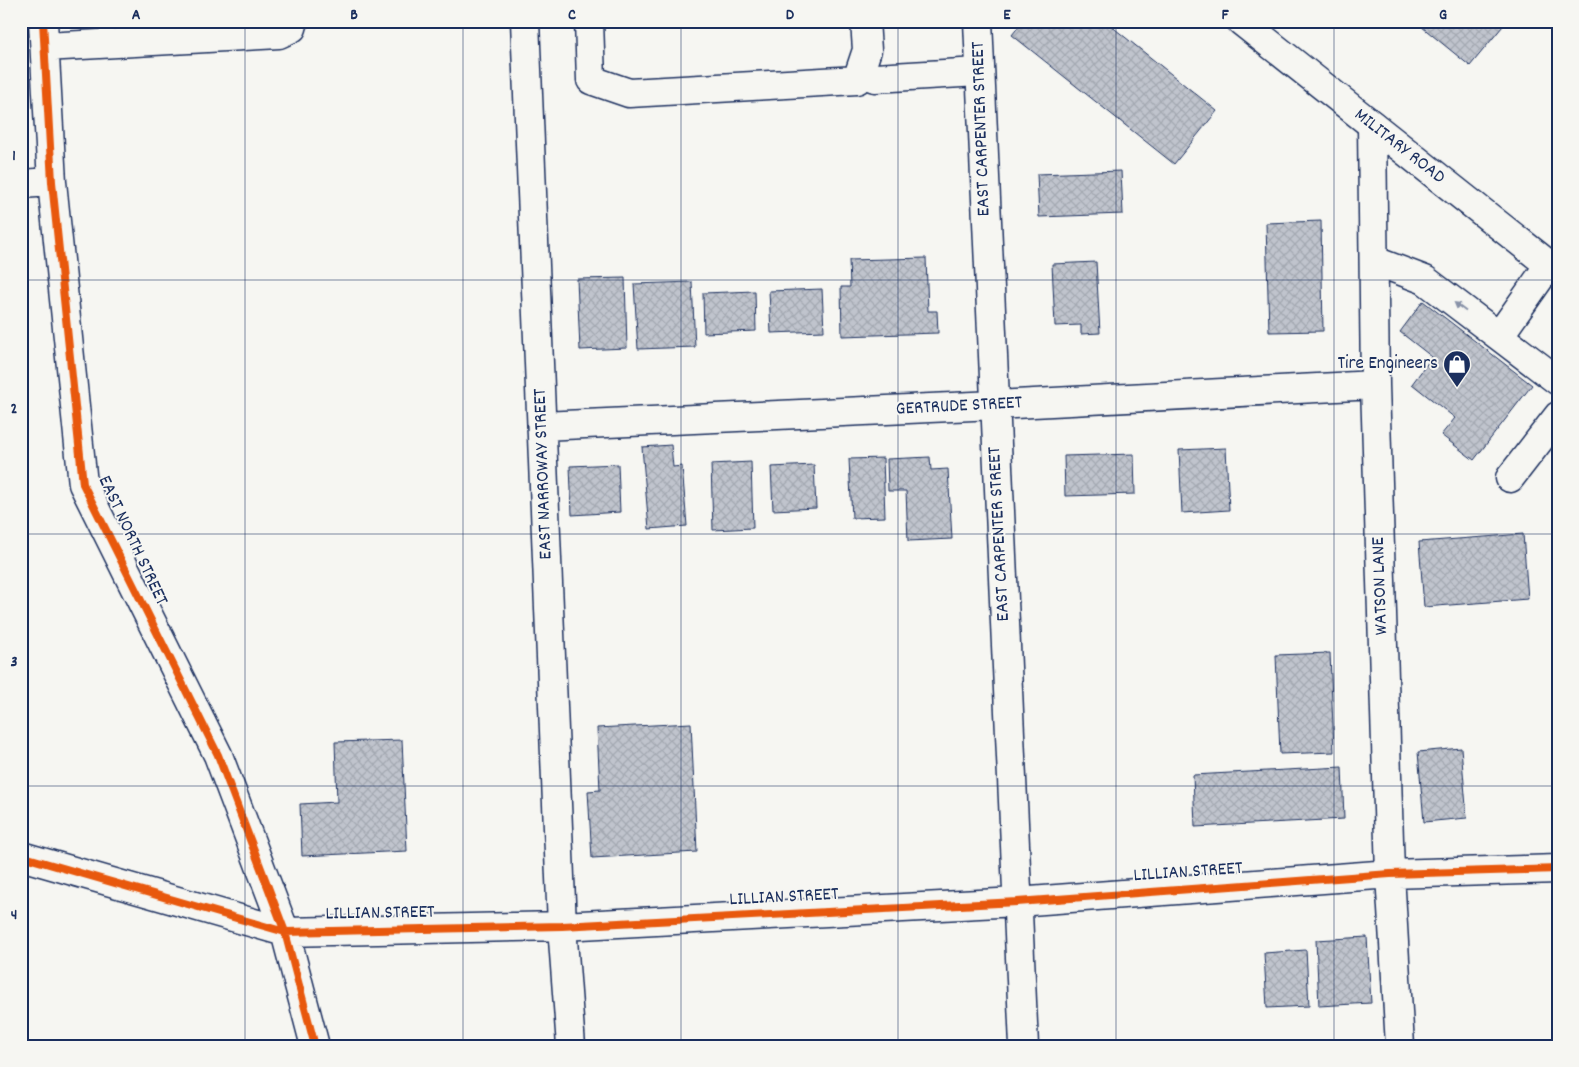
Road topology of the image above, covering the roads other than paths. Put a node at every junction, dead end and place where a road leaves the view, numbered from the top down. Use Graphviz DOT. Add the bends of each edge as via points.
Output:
graph roads {
  1 [pos="294,21"];
  2 [pos="525,21"];
  3 [pos="589,21"];
  4 [pos="865,21"];
  5 [pos="978,21"];
  6 [pos="1241,21"];
  7 [pos="44,34"];
  8 [pos="979,72"];
  9 [pos="860,73"];
  10 [pos="1372,125"];
  11 [pos="52,182"];
  12 [pos="21,184"];
  13 [pos="1375,261"];
  14 [pos="1553,269"];
  15 [pos="1498,336"];
  16 [pos="1558,381"];
  17 [pos="1375,384"];
  18 [pos="995,405"];
  19 [pos="1558,416"];
  20 [pos="542,426"];
  21 [pos="1510,478"];
  22 [pos="21,856"];
  23 [pos="1558,869"];
  24 [pos="1390,874"];
  25 [pos="1017,902"];
  26 [pos="562,926"];
  27 [pos="285,932"];
  28 [pos="315,1046"];
  29 [pos="571,1046"];
  30 [pos="1024,1046"];
  31 [pos="1400,1046"];
  1 -- 7 [label="street" via="292,28 279,34"];
  2 -- 20 [label="street, EAST NARROWAY STREET"];
  3 -- 9 [label="street" via="591,80 629,93 857,80"];
  4 -- 9 [label="street" via="867,50"];
  5 -- 8 [label="street, EAST CARPENTER STREET"];
  6 -- 10 [label="street, MILITARY ROAD"];
  7 -- 11 [label="street, EAST NORTH STREET"];
  8 -- 9 [label="street" via="875,78"];
  8 -- 18 [label="street, EAST CARPENTER STREET"];
  10 -- 13 [label="street, WATSON LANE"];
  10 -- 14 [label="street, MILITARY ROAD"];
  11 -- 12 [label="street"];
  11 -- 27 [label="street, EAST NORTH STREET" via="83,484 218,755"];
  15 -- 13 [label="street, one-way" via="1425,280"];
  13 -- 17 [label="street, WATSON LANE"];
  14 -- 15 [label="street"];
  15 -- 16 [label="street"];
  17 -- 18 [label="street, GERTRUDE STREET"];
  17 -- 24 [label="street, WATSON LANE"];
  18 -- 20 [label="street, GERTRUDE STREET"];
  18 -- 25 [label="street, EAST CARPENTER STREET"];
  19 -- 21 [label="street"];
  20 -- 26 [label="street, EAST NARROWAY STREET"];
  22 -- 27 [label="street, LILLIAN STREET"];
  23 -- 24 [label="street, LILLIAN STREET"];
  24 -- 25 [label="street, LILLIAN STREET"];
  24 -- 31 [label="street, WATSON LANE"];
  25 -- 26 [label="street, LILLIAN STREET"];
  25 -- 30 [label="street, EAST CARPENTER STREET"];
  26 -- 27 [label="street, LILLIAN STREET"];
  26 -- 29 [label="street, EAST NARROWAY STREET"];
  27 -- 28 [label="street, EAST NORTH STREET"];
}
